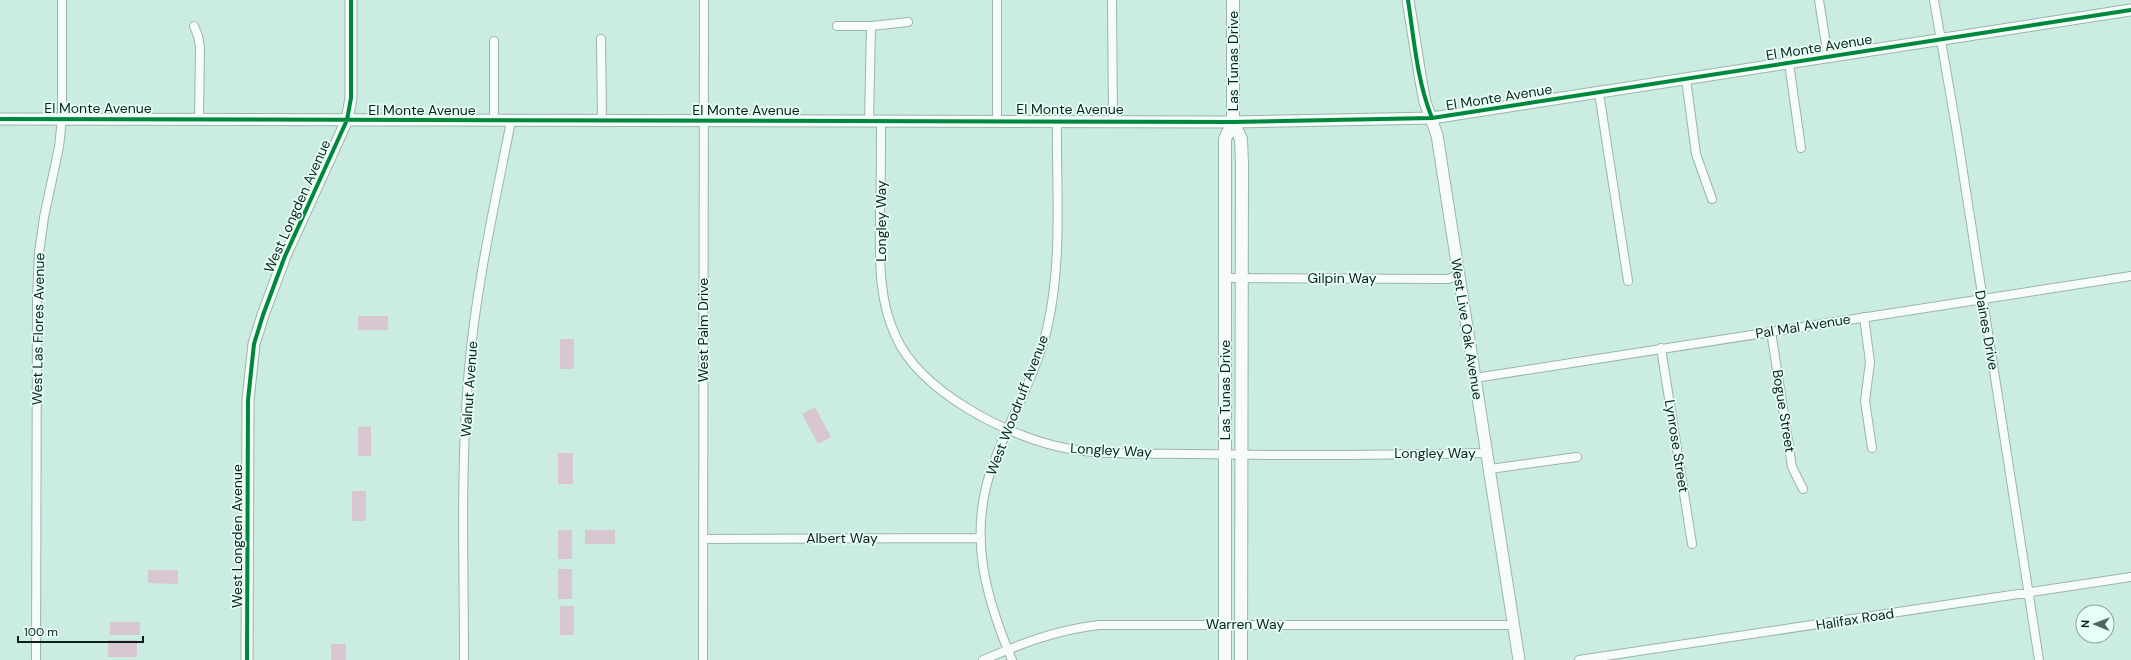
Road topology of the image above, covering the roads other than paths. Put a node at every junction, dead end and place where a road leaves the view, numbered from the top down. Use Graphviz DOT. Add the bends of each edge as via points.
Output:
graph roads {
  1 [pos="62,0"];
  2 [pos="351,0"];
  3 [pos="704,0"];
  4 [pos="997,0"];
  5 [pos="1112,0"];
  6 [pos="1233,0"];
  7 [pos="1408,0"];
  8 [pos="1819,0"];
  9 [pos="1934,0"];
  10 [pos="2131,10"];
  11 [pos="908,22"];
  12 [pos="194,26"];
  13 [pos="837,26"];
  14 [pos="871,26"];
  15 [pos="601,39"];
  16 [pos="1940,40"];
  17 [pos="494,42"];
  18 [pos="1828,57"];
  19 [pos="1789,63"];
  20 [pos="1686,79"];
  21 [pos="1599,93"];
  22 [pos="1432,118"];
  23 [pos="0,119"];
  24 [pos="62,119"];
  25 [pos="199,119"];
  26 [pos="347,120"];
  27 [pos="602,120"];
  28 [pos="997,120"];
  29 [pos="1057,120"];
  30 [pos="1113,120"];
  31 [pos="494,121"];
  32 [pos="511,121"];
  33 [pos="704,121"];
  34 [pos="869,122"];
  35 [pos="881,122"];
  36 [pos="1234,122"];
  37 [pos="1801,148"];
  38 [pos="1712,199"];
  39 [pos="1459,275"];
  40 [pos="2131,276"];
  41 [pos="1224,278"];
  42 [pos="1243,278"];
  43 [pos="1628,281"];
  44 [pos="1982,300"];
  45 [pos="1864,317"];
  46 [pos="1771,331"];
  47 [pos="1661,348"];
  48 [pos="1475,378"];
  49 [pos="1008,430"];
  50 [pos="1872,448"];
  51 [pos="1487,453"];
  52 [pos="1225,454"];
  53 [pos="1241,454"];
  54 [pos="1577,457"];
  55 [pos="1490,469"];
  56 [pos="1803,489"];
  57 [pos="703,538"];
  58 [pos="980,538"];
  59 [pos="1692,544"];
  60 [pos="2131,578"];
  61 [pos="2028,593"];
  62 [pos="1225,624"];
  63 [pos="1241,624"];
  64 [pos="1513,625"];
  65 [pos="1008,649"];
  66 [pos="36,660"];
  67 [pos="247,660"];
  68 [pos="464,660"];
  69 [pos="703,660"];
  70 [pos="983,660"];
  71 [pos="1012,660"];
  72 [pos="1225,660"];
  73 [pos="1241,660"];
  74 [pos="1519,660"];
  75 [pos="1578,660"];
  76 [pos="2038,660"];
  1 -- 24 [label="street, West Las Flores Avenue"];
  2 -- 26 [label="street, West Longden Avenue" via="351,98"];
  3 -- 33 [label="street, West Palm Drive"];
  4 -- 28 [label="street"];
  5 -- 30 [label="street"];
  6 -- 36 [label="main road, Las Tunas Drive"];
  7 -- 22 [label="street, West Live Oak Avenue" via="1425,102"];
  8 -- 18 [label="street"];
  9 -- 16 [label="street, Daines Drive"];
  10 -- 16 [label="street, El Monte Avenue"];
  11 -- 14 [label="street"];
  12 -- 25 [label="street" via="200,47"];
  13 -- 14 [label="street"];
  14 -- 34 [label="street"];
  15 -- 27 [label="street"];
  16 -- 18 [label="street, El Monte Avenue"];
  16 -- 44 [label="street, Daines Drive"];
  17 -- 31 [label="street"];
  18 -- 19 [label="street, El Monte Avenue"];
  19 -- 20 [label="street, El Monte Avenue"];
  19 -- 37 [label="street"];
  20 -- 21 [label="street, El Monte Avenue"];
  20 -- 38 [label="street" via="1696,154"];
  21 -- 22 [label="street, El Monte Avenue"];
  21 -- 43 [label="street"];
  22 -- 36 [label="street, El Monte Avenue"];
  22 -- 39 [label="street, West Live Oak Avenue"];
  23 -- 24 [label="street, El Monte Avenue"];
  24 -- 25 [label="street, El Monte Avenue"];
  24 -- 66 [label="street, West Las Flores Avenue" via="38,261"];
  25 -- 26 [label="street, El Monte Avenue"];
  26 -- 31 [label="street, El Monte Avenue"];
  26 -- 67 [label="street, West Longden Avenue" via="285,256 254,344 248,400"];
  27 -- 32 [label="street, El Monte Avenue"];
  27 -- 33 [label="street, El Monte Avenue"];
  28 -- 29 [label="street, El Monte Avenue"];
  28 -- 35 [label="street, El Monte Avenue"];
  29 -- 30 [label="street, El Monte Avenue"];
  29 -- 49 [label="street, West Woodruff Avenue" via="1055,288 1037,361"];
  30 -- 36 [label="street, El Monte Avenue"];
  31 -- 32 [label="street, El Monte Avenue"];
  32 -- 68 [label="street, Walnut Avenue" via="485,254 469,368 465,422"];
  33 -- 34 [label="street, El Monte Avenue"];
  33 -- 57 [label="street, West Palm Drive"];
  34 -- 35 [label="street, El Monte Avenue"];
  35 -- 49 [label="street, Longley Way" via="882,291 886,312 896,338 925,376 947,394"];
  36 -- 41 [label="main road, Las Tunas Drive" via="1225,136"];
  36 -- 42 [label="main road, Las Tunas Drive" via="1241,139"];
  39 -- 42 [label="street, Gilpin Way" via="1448,279"];
  39 -- 48 [label="street, West Live Oak Avenue"];
  40 -- 44 [label="street, Pal Mal Avenue"];
  41 -- 42 [label="street, Gilpin Way"];
  41 -- 52 [label="main road, Las Tunas Drive"];
  42 -- 53 [label="main road, Las Tunas Drive"];
  44 -- 45 [label="street, Pal Mal Avenue"];
  44 -- 61 [label="street, Daines Drive"];
  45 -- 46 [label="street, Pal Mal Avenue"];
  45 -- 50 [label="street" via="1870,362 1865,401"];
  46 -- 47 [label="street, Pal Mal Avenue"];
  46 -- 56 [label="street, Bogue Street" via="1792,467"];
  47 -- 48 [label="street, Pal Mal Avenue"];
  47 -- 59 [label="street, Lynrose Street"];
  48 -- 51 [label="street, West Live Oak Avenue"];
  49 -- 52 [label="street, Longley Way" via="1064,448 1091,451"];
  49 -- 58 [label="street, West Woodruff Avenue" via="986,486"];
  51 -- 53 [label="street, Longley Way"];
  51 -- 55 [label="street, West Live Oak Avenue"];
  52 -- 53 [label="street, Longley Way"];
  52 -- 62 [label="main road, Las Tunas Drive"];
  53 -- 63 [label="main road, Las Tunas Drive"];
  54 -- 55 [label="street"];
  55 -- 64 [label="street, West Live Oak Avenue"];
  57 -- 58 [label="street, Albert Way"];
  57 -- 69 [label="street, West Palm Drive"];
  58 -- 65 [label="street, West Woodruff Avenue" via="984,579"];
  60 -- 61 [label="street, Halifax Road"];
  61 -- 75 [label="street, Halifax Road"];
  61 -- 76 [label="street, Daines Drive"];
  62 -- 63 [label="street, Warren Way"];
  62 -- 65 [label="street, Warren Way" via="1123,624 1087,627 1038,637"];
  62 -- 72 [label="main road, Las Tunas Drive"];
  63 -- 64 [label="street, Warren Way"];
  63 -- 73 [label="main road, Las Tunas Drive"];
  64 -- 74 [label="street, West Live Oak Avenue"];
  65 -- 70 [label="street, Warren Way"];
  65 -- 71 [label="street, West Woodruff Avenue"];
}
